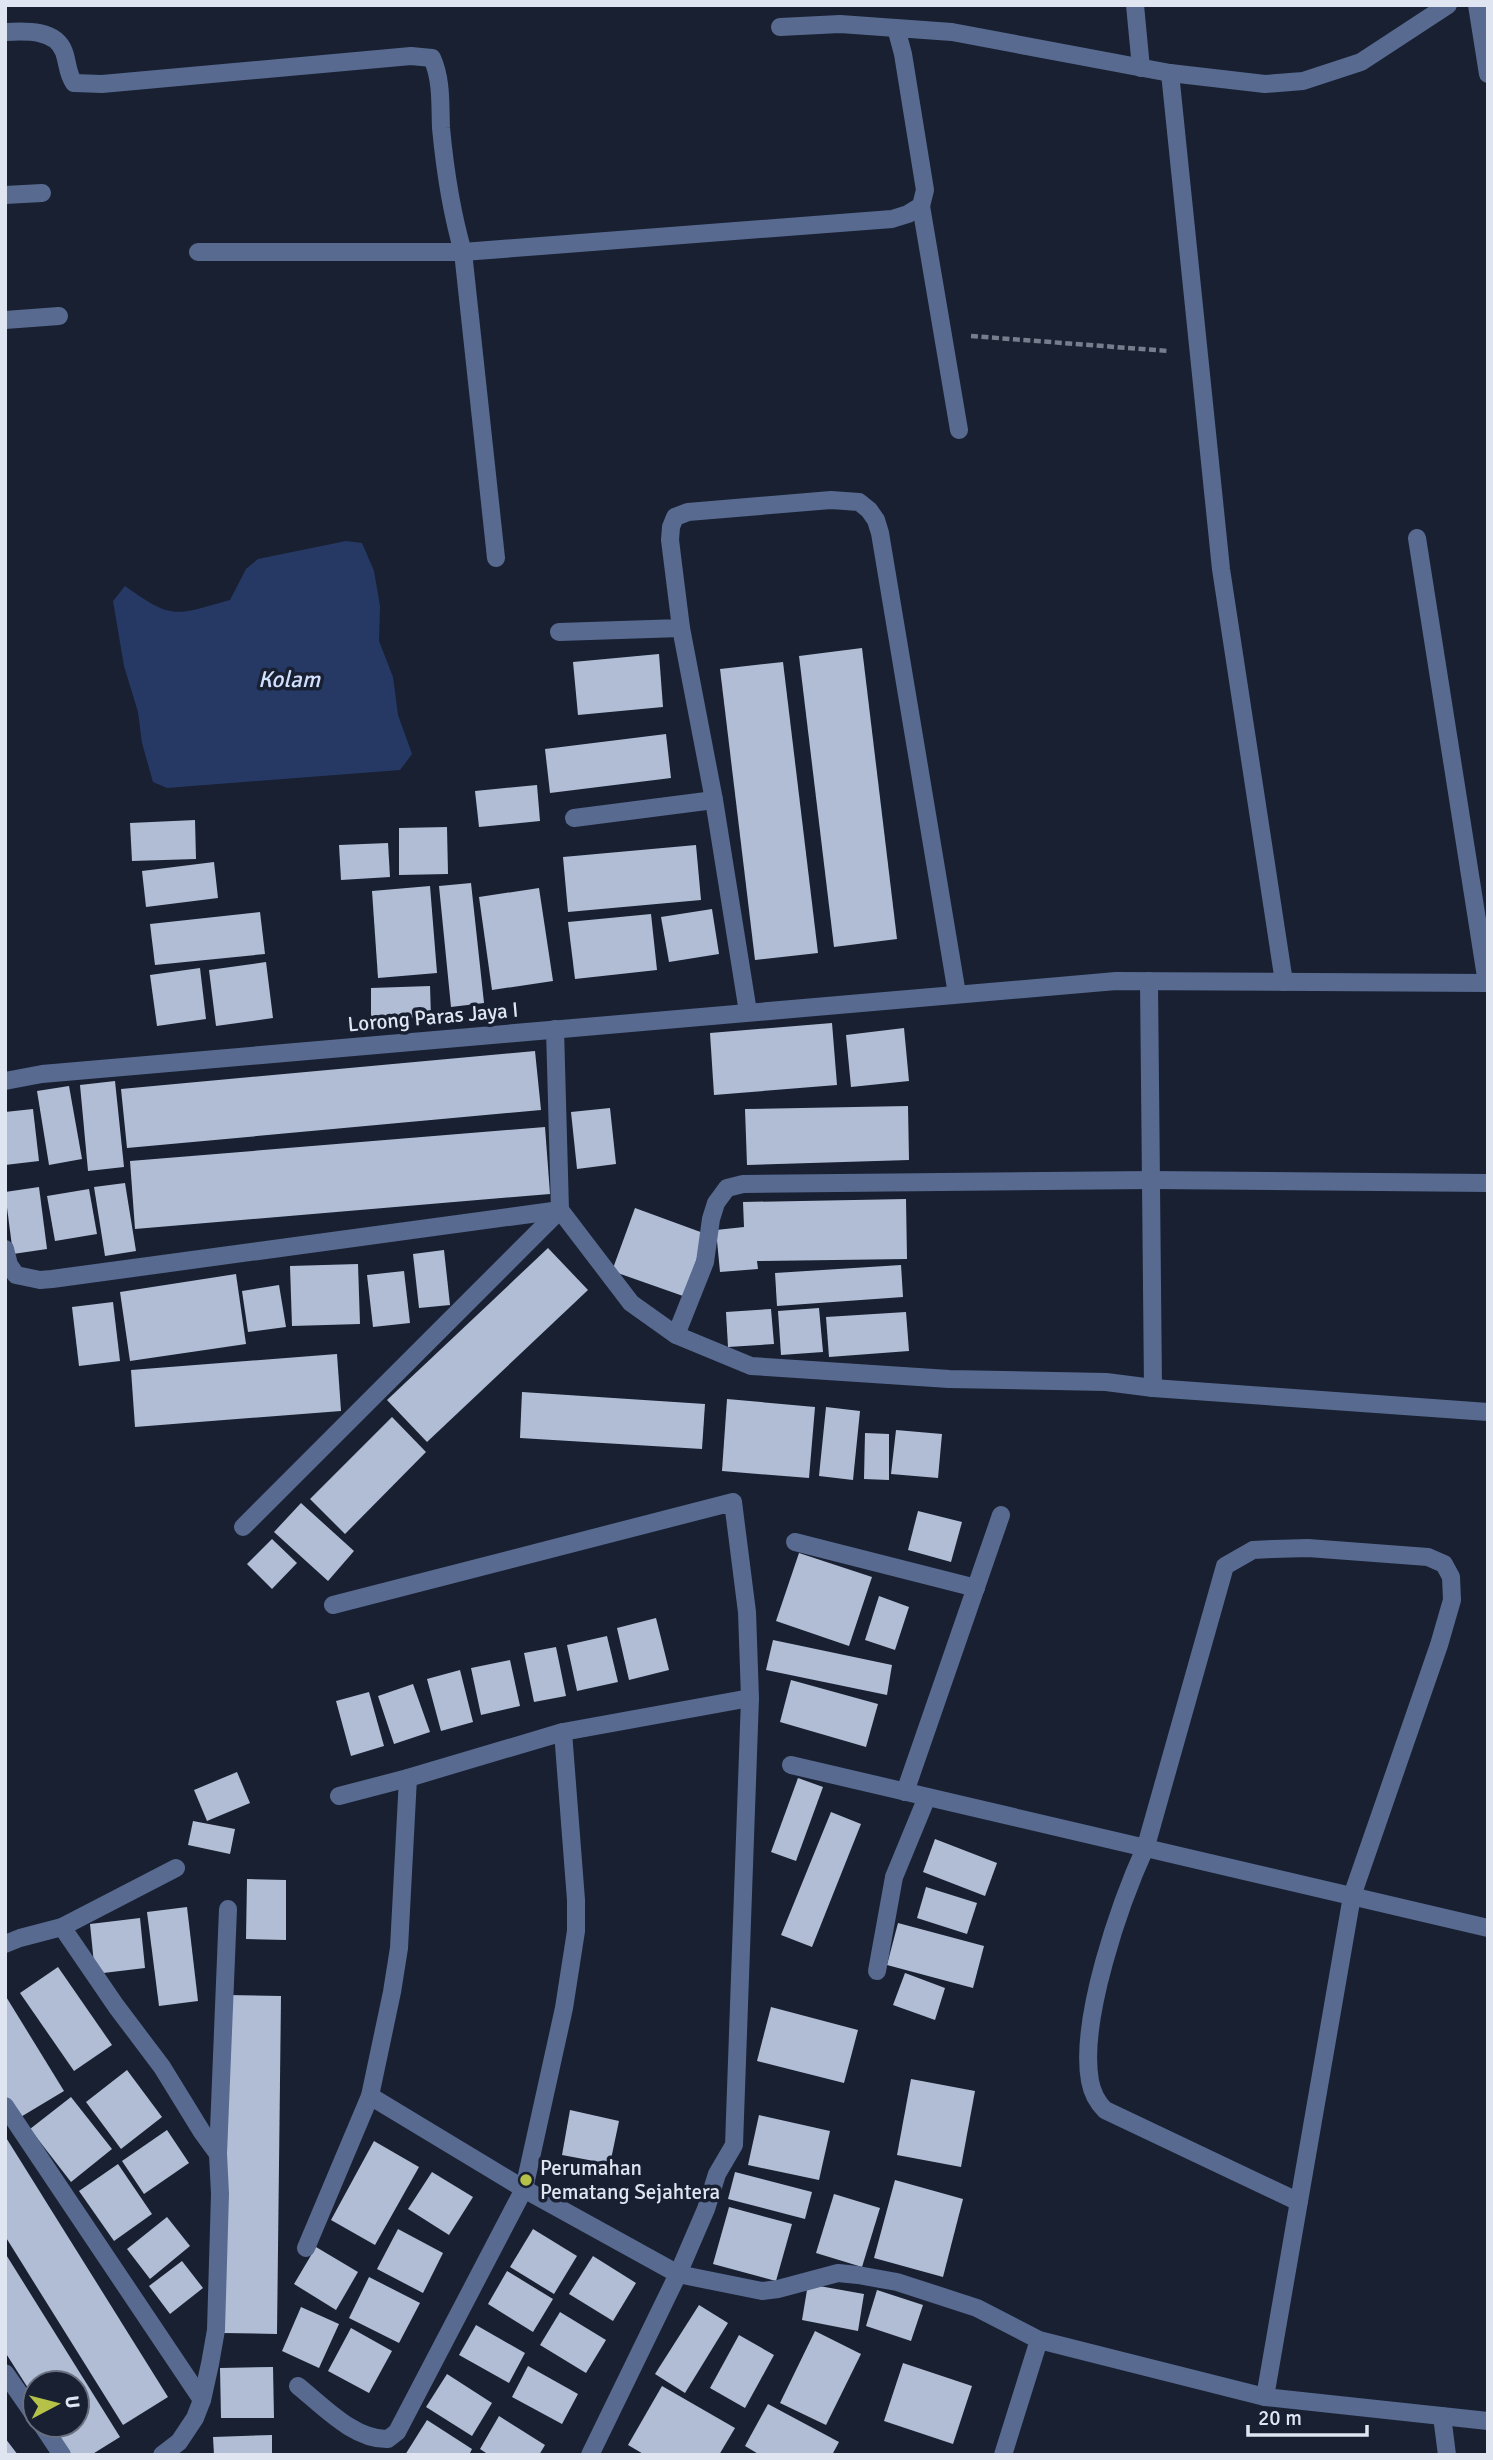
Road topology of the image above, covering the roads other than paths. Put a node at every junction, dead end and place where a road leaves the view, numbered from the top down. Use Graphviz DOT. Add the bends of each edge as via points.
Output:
graph roads {
  1 [pos="1135,5"];
  2 [pos="1448,5"];
  3 [pos="1477,5"];
  4 [pos="780,27"];
  5 [pos="896,28"];
  6 [pos="5,32"];
  7 [pos="1141,68"];
  8 [pos="1170,73"];
  9 [pos="1488,74"];
  10 [pos="42,193"];
  11 [pos="5,195"];
  12 [pos="921,206"];
  13 [pos="198,252"];
  14 [pos="463,252"];
  15 [pos="60,316"];
  16 [pos="5,320"];
  17 [pos="959,430"];
  18 [pos="1417,538"];
  19 [pos="496,558"];
  20 [pos="681,628"];
  21 [pos="559,632"];
  22 [pos="714,800"];
  23 [pos="574,818"];
  24 [pos="1149,981"];
  25 [pos="1284,982"];
  26 [pos="1488,983"];
  27 [pos="957,994"];
  28 [pos="748,1012"];
  29 [pos="555,1029"];
  30 [pos="5,1081"];
  31 [pos="1151,1180"];
  32 [pos="1488,1183"];
  33 [pos="560,1210"];
  34 [pos="5,1250"];
  35 [pos="676,1335"];
  36 [pos="1153,1388"];
  37 [pos="1488,1412"];
  38 [pos="1001,1515"];
  39 [pos="243,1527"];
  40 [pos="795,1542"];
  41 [pos="976,1588"];
  42 [pos="333,1605"];
  43 [pos="750,1698"];
  44 [pos="563,1732"];
  45 [pos="791,1765"];
  46 [pos="408,1778"];
  47 [pos="905,1791"];
  48 [pos="339,1796"];
  49 [pos="927,1797"];
  50 [pos="1146,1846"];
  51 [pos="176,1868"];
  52 [pos="1352,1896"];
  53 [pos="228,1909"];
  54 [pos="62,1927"];
  55 [pos="1488,1928"];
  56 [pos="5,1944"];
  57 [pos="877,1971"];
  58 [pos="370,2096"];
  59 [pos="5,2106"];
  60 [pos="218,2154"];
  61 [pos="524,2189"];
  62 [pos="1299,2202"];
  63 [pos="306,2248"];
  64 [pos="678,2274"];
  65 [pos="1039,2340"];
  66 [pos="5,2373"];
  67 [pos="298,2386"];
  68 [pos="21,2396"];
  69 [pos="1265,2397"];
  70 [pos="202,2400"];
  71 [pos="1442,2416"];
  72 [pos="1488,2421"];
  73 [pos="51,2439"];
  74 [pos="62,2455"];
  75 [pos="162,2455"];
  76 [pos="590,2455"];
  77 [pos="1003,2455"];
  78 [pos="1447,2455"];
  1 -- 7 [label="street"];
  2 -- 8 [label="street" via="1361,62 1303,81 1265,84"];
  3 -- 9 [label="street"];
  4 -- 5 [label="street" via="840,24"];
  5 -- 7 [label="street" via="952,32"];
  5 -- 12 [label="street" via="925,190"];
  6 -- 14 [label="street" via="28,31 54,39 64,50 69,76 80,84 411,56 432,58 440,91 451,210"];
  7 -- 8 [label="street"];
  8 -- 25 [label="street" via="1221,569"];
  10 -- 11 [label="street"];
  12 -- 14 [label="street" via="892,219"];
  12 -- 17 [label="street"];
  13 -- 14 [label="street"];
  14 -- 19 [label="street"];
  15 -- 16 [label="street"];
  18 -- 26 [label="street"];
  20 -- 21 [label="street"];
  20 -- 22 [label="street"];
  20 -- 27 [label="street" via="670,540 675,517 688,512 831,500 859,502 869,510 880,533"];
  22 -- 23 [label="street"];
  22 -- 28 [label="street"];
  24 -- 25 [label="street, Lorong Paras Jaya I"];
  24 -- 27 [label="street, Lorong Paras Jaya I"];
  24 -- 31 [label="street"];
  25 -- 26 [label="street, Lorong Paras Jaya I"];
  27 -- 28 [label="street, Lorong Paras Jaya I"];
  28 -- 29 [label="street, Lorong Paras Jaya I"];
  29 -- 30 [label="street, Lorong Paras Jaya I"];
  29 -- 33 [label="street"];
  31 -- 32 [label="street"];
  31 -- 35 [label="street" via="743,1184 727,1188 713,1211 705,1262"];
  31 -- 36 [label="street"];
  33 -- 34 [label="street" via="40,1280 16,1275"];
  33 -- 35 [label="street" via="631,1303"];
  33 -- 39 [label="street"];
  35 -- 36 [label="street" via="751,1366"];
  36 -- 37 [label="street"];
  38 -- 41 [label="street"];
  40 -- 41 [label="street"];
  41 -- 47 [label="street"];
  42 -- 43 [label="street" via="733,1502 747,1612"];
  43 -- 44 [label="street"];
  43 -- 64 [label="street" via="734,2144 717,2174"];
  44 -- 46 [label="street"];
  44 -- 61 [label="street" via="576,1931"];
  45 -- 47 [label="street"];
  46 -- 48 [label="street"];
  46 -- 58 [label="street" via="399,1948"];
  47 -- 49 [label="street"];
  49 -- 50 [label="street"];
  49 -- 57 [label="street" via="894,1877"];
  50 -- 52 [label="street"];
  50 -- 52 [label="street" via="1225,1566 1253,1550 1273,1549 1428,1557 1444,1564 1451,1577 1452,1600"];
  50 -- 62 [label="street" via="1127,1887 1097,1999 1089,2053 1095,2096 1110,2115"];
  51 -- 54 [label="street"];
  52 -- 55 [label="street"];
  52 -- 62 [label="street"];
  53 -- 60 [label="street"];
  54 -- 56 [label="street"];
  54 -- 60 [label="street"];
  58 -- 61 [label="street"];
  58 -- 63 [label="street"];
  59 -- 70 [label="street"];
  60 -- 70 [label="street" via="216,2330"];
  61 -- 64 [label="street"];
  61 -- 67 [label="street" via="397,2432 387,2439 368,2436"];
  62 -- 69 [label="street"];
  64 -- 65 [label="street" via="762,2291 838,2273 871,2277 977,2308"];
  64 -- 76 [label="street"];
  65 -- 69 [label="street"];
  65 -- 77 [label="street"];
  66 -- 68 [label="street"];
  69 -- 71 [label="street"];
  70 -- 75 [label="street" via="183,2436"];
  71 -- 72 [label="street"];
  71 -- 78 [label="street"];
  73 -- 74 [label="street"];
}
